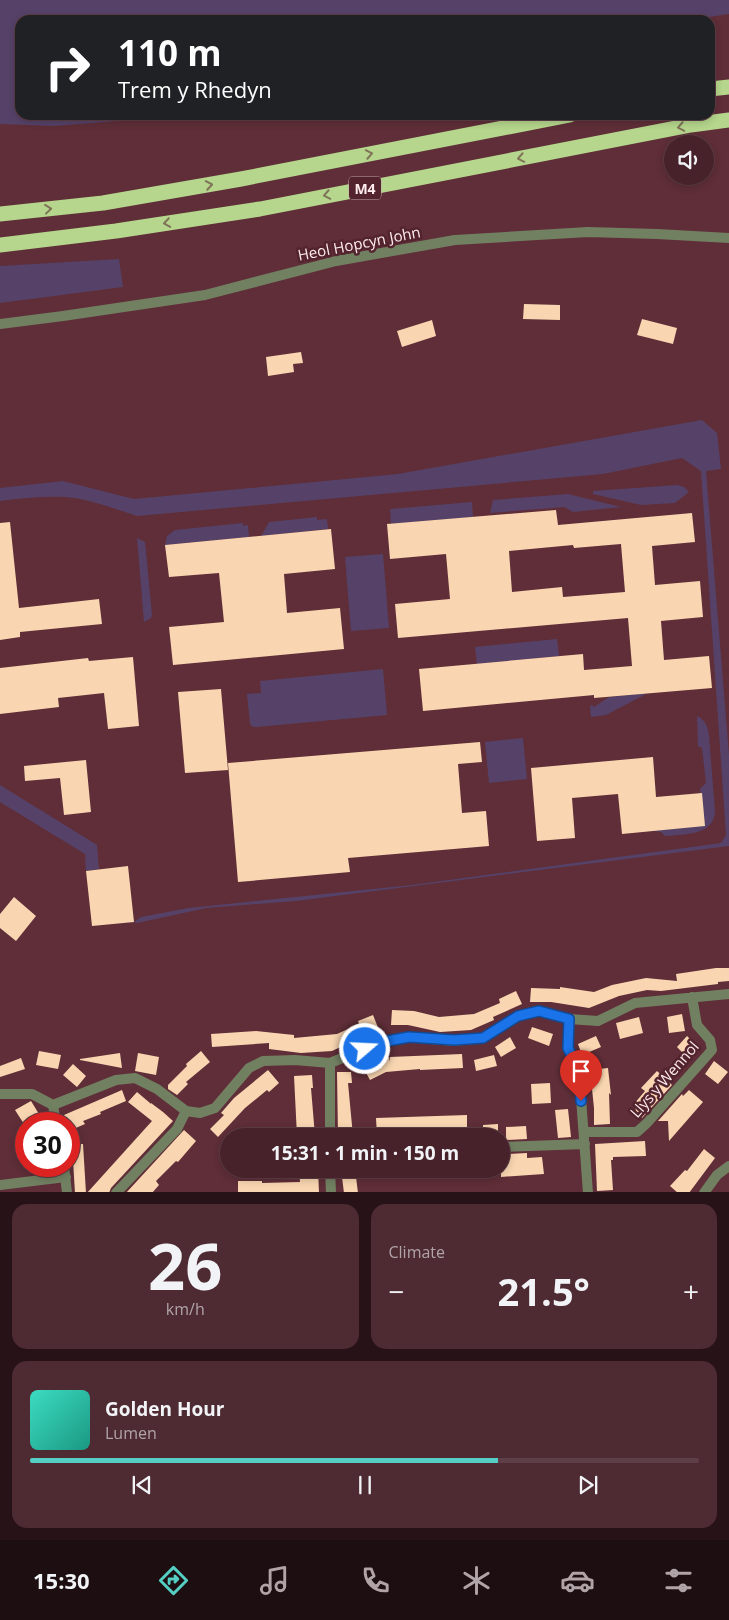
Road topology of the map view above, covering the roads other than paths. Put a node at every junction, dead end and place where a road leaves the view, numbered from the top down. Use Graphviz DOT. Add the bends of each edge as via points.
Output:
graph roads {
  1 [pos="729,87"];
  2 [pos="715,88"];
  3 [pos="544,120"];
  4 [pos="729,120"];
  5 [pos="0,214"];
  6 [pos="729,238"];
  7 [pos="0,245"];
  8 [pos="0,324"];
  9 [pos="729,994"];
  10 [pos="692,998"];
  11 [pos="569,1019"];
  12 [pos="330,1063"];
  13 [pos="0,1094"];
  14 [pos="53,1105"];
  15 [pos="186,1111"];
  16 [pos="54,1112"];
  17 [pos="330,1128"];
  18 [pos="584,1132"];
  19 [pos="585,1144"];
  20 [pos="510,1147"];
  21 [pos="729,1166"];
  22 [pos="66,1177"];
  23 [pos="330,1178"];
  24 [pos="0,1185"];
  25 [pos="67,1192"];
  26 [pos="116,1192"];
  27 [pos="330,1192"];
  28 [pos="588,1192"];
  29 [pos="704,1192"];
  1 -- 2 [label="highway"];
  5 -- 3 [label="highway, M4, one-way" via="103,203 231,181"];
  4 -- 7 [label="highway, M4, one-way" via="260,208"];
  6 -- 8 [label="street, Heol Hopcyn John" via="588,232 455,240 336,261 205,295"];
  9 -- 10 [label="street"];
  10 -- 11 [label="street" via="635,1003 598,1020"];
  10 -- 18 [label="street, Llys y Wennol" via="697,1025 710,1040 712,1050 636,1132"];
  11 -- 12 [label="street" via="539,1011 518,1016 483,1038 409,1037 382,1042"];
  11 -- 18 [label="street" via="568,1048 579,1071"];
  12 -- 15 [label="street" via="263,1061 249,1068 214,1108 200,1113"];
  12 -- 17 [label="street"];
  13 -- 14 [label="street" via="32,1094"];
  14 -- 15 [label="street" via="116,1080 135,1078 157,1089"];
  14 -- 16 [label="street"];
  15 -- 26 [label="street" via="177,1129"];
  18 -- 19 [label="street"];
  19 -- 20 [label="street"];
  19 -- 28 [label="street"];
  21 -- 29 [label="street" via="716,1175"];
  22 -- 24 [label="street"];
  22 -- 25 [label="street"];
  23 -- 27 [label="street"];
}
